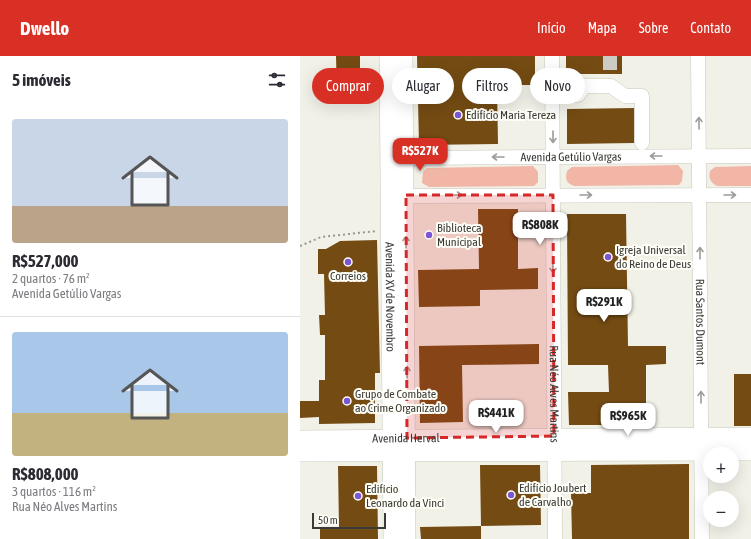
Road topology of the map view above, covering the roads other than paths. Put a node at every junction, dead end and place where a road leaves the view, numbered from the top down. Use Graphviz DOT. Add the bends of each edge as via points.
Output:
graph roads {
  1 [pos="388,56"];
  2 [pos="404,56"];
  3 [pos="552,56"];
  4 [pos="698,56"];
  5 [pos="552,68"];
  6 [pos="585,86"];
  7 [pos="552,104"];
  8 [pos="642,143"];
  9 [pos="699,156"];
  10 [pos="751,156"];
  11 [pos="553,157"];
  12 [pos="398,158"];
  13 [pos="751,194"];
  14 [pos="700,195"];
  15 [pos="398,196"];
  16 [pos="553,196"];
  17 [pos="636,436"];
  18 [pos="751,436"];
  19 [pos="478,438"];
  20 [pos="555,444"];
  21 [pos="701,444"];
  22 [pos="400,446"];
  23 [pos="301,448"];
  24 [pos="611,452"];
  25 [pos="751,452"];
  26 [pos="495,453"];
  27 [pos="392,539"];
  28 [pos="407,539"];
  29 [pos="555,539"];
  30 [pos="702,539"];
  1 -- 12 [label="main road, Avenida XV de Novembro"];
  2 -- 12 [label="main road, Avenida XV de Novembro"];
  3 -- 5 [label="street, Rua Néo Alves Martins"];
  9 -- 4 [label="street, Rua Santos Dumont, one-way"];
  6 -- 8 [label="street" via="610,80 625,96 642,96"];
  7 -- 11 [label="street, Rua Néo Alves Martins, one-way"];
  9 -- 10 [label="street, Avenida Getúlio Vargas"];
  9 -- 11 [label="street, Avenida Getúlio Vargas, one-way"];
  9 -- 14 [label="street, Rua Santos Dumont"];
  11 -- 12 [label="street, Avenida Getúlio Vargas, one-way"];
  11 -- 16 [label="street, Rua Néo Alves Martins"];
  12 -- 15 [label="main road, Avenida XV de Novembro"];
  14 -- 13 [label="street, one-way"];
  16 -- 14 [label="street, one-way"];
  21 -- 14 [label="street, Rua Santos Dumont, one-way"];
  15 -- 16 [label="street, one-way"];
  22 -- 15 [label="main road, Avenida XV de Novembro, one-way"];
  15 -- 22 [label="main road, Avenida XV de Novembro" via="390,230"];
  16 -- 20 [label="street, Rua Néo Alves Martins, one-way"];
  17 -- 20 [label="main road, Avenida Herval"];
  17 -- 21 [label="main road, Avenida Herval"];
  17 -- 24 [label="main road"];
  18 -- 21 [label="main road, Avenida Herval"];
  19 -- 20 [label="main road, Avenida Herval"];
  19 -- 22 [label="main road, Avenida Herval"];
  19 -- 26 [label="main road"];
  20 -- 24 [label="main road, Avenida Herval"];
  20 -- 26 [label="main road, Avenida Herval"];
  20 -- 29 [label="street, Rua Néo Alves Martins"];
  21 -- 24 [label="main road, Avenida Herval"];
  21 -- 25 [label="main road, Avenida Herval"];
  21 -- 30 [label="street, Rua Santos Dumont"];
  22 -- 23 [label="main road, Avenida Herval"];
  22 -- 23 [label="main road, Avenida Herval" via="327,439"];
  22 -- 26 [label="main road, Avenida Herval"];
  22 -- 27 [label="main road, Avenida XV de Novembro"];
  22 -- 28 [label="main road, Avenida XV de Novembro"];
}
